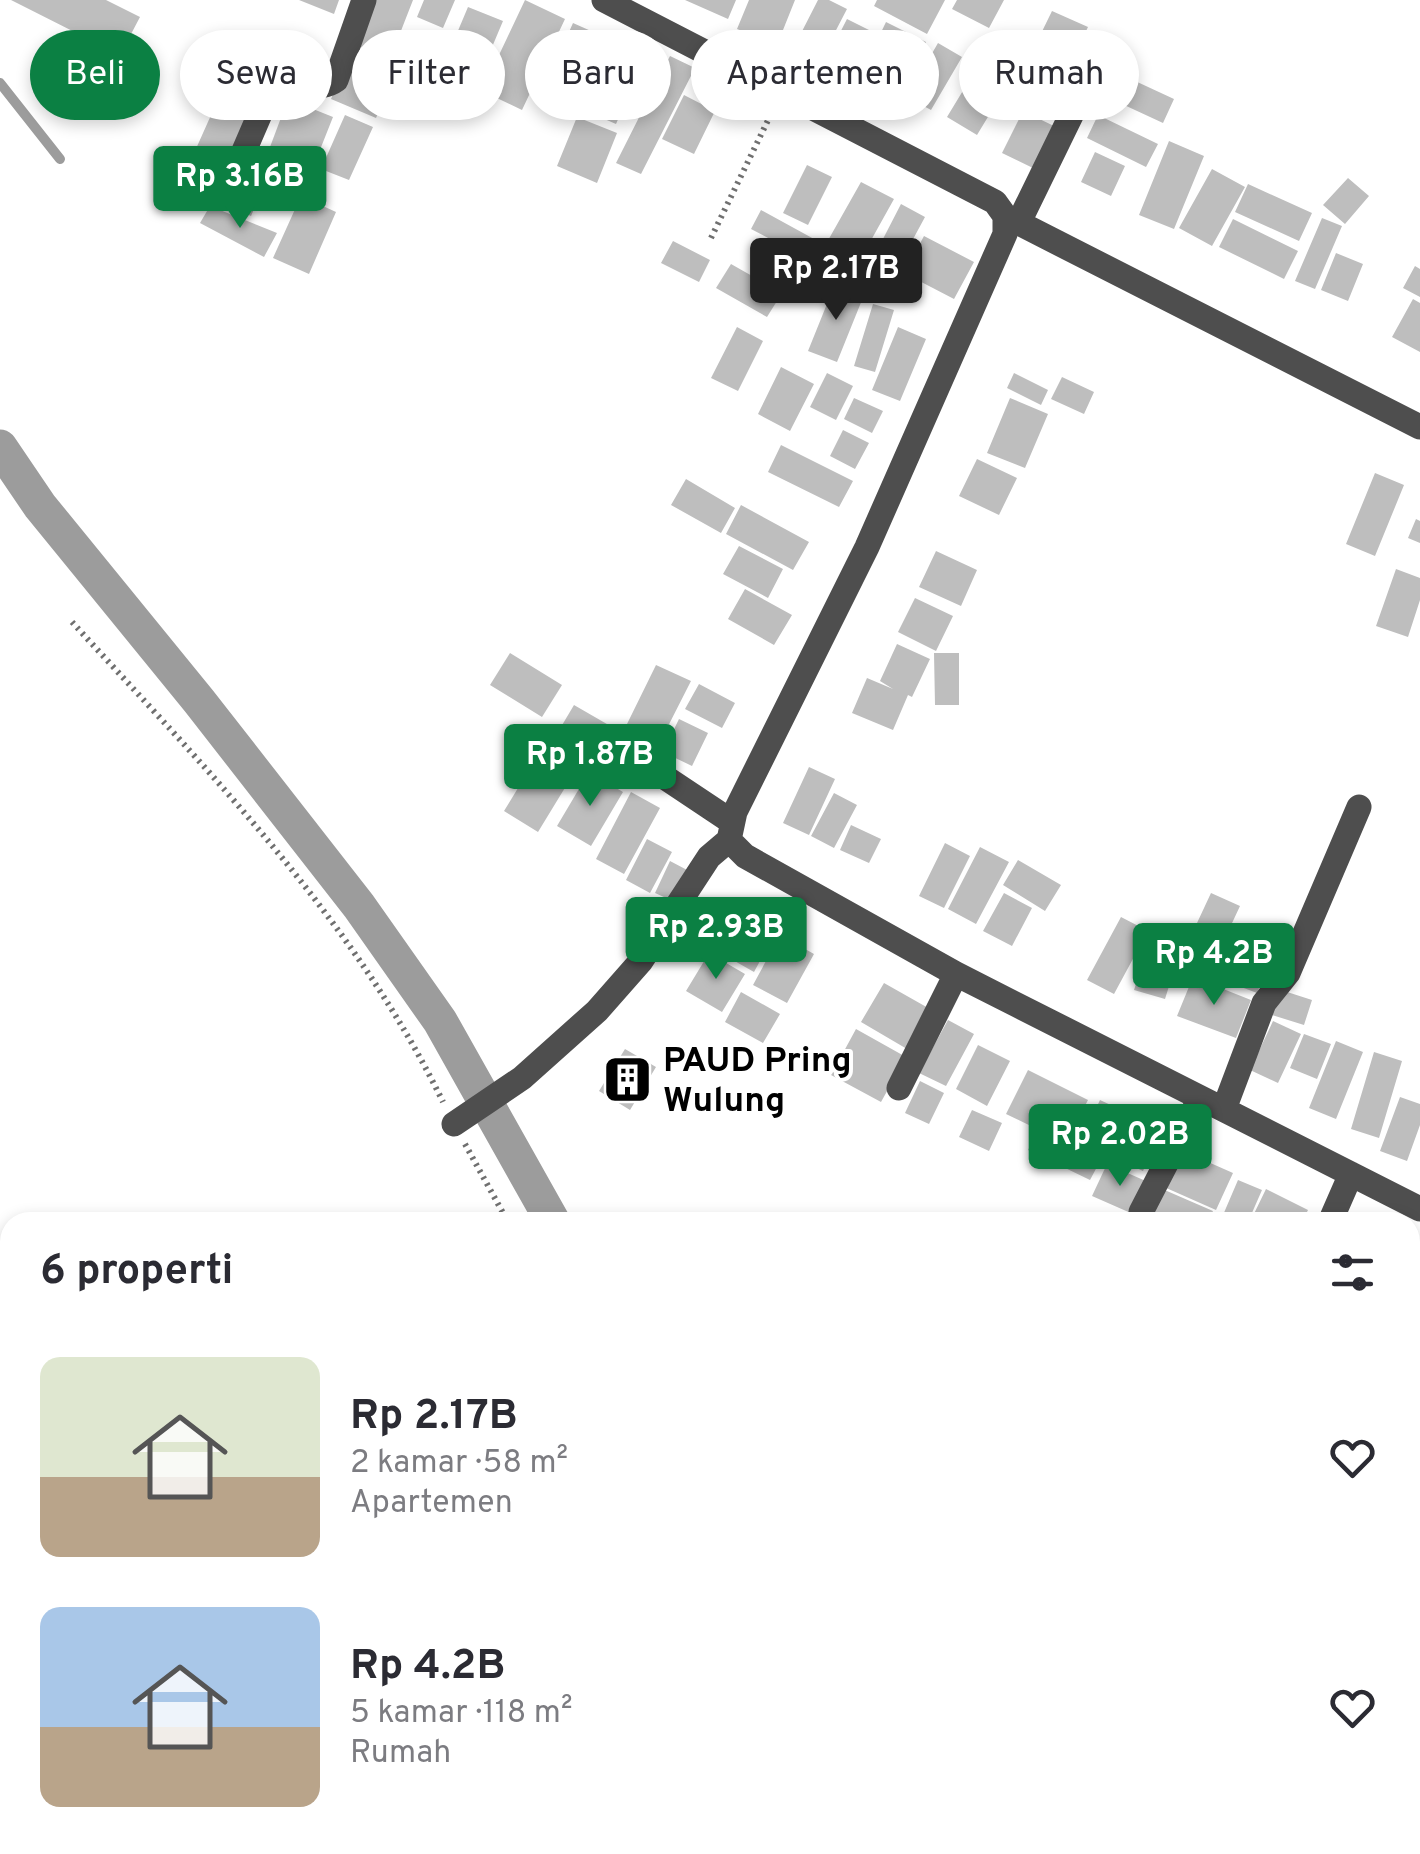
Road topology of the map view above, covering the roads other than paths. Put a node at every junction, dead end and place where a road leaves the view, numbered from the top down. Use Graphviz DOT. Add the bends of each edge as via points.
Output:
graph roads {
  1 [pos="364,0"];
  2 [pos="604,0"];
  3 [pos="1065,120"];
  4 [pos="244,151"];
  5 [pos="1012,219"];
  6 [pos="1420,427"];
  7 [pos="618,746"];
  8 [pos="1360,807"];
  9 [pos="730,831"];
  10 [pos="956,974"];
  11 [pos="899,1088"];
  12 [pos="1200,1098"];
  13 [pos="1224,1109"];
  14 [pos="463,1117"];
  15 [pos="1351,1174"];
  16 [pos="1420,1209"];
  17 [pos="1141,1212"];
  18 [pos="1334,1212"];
  1 -- 4 [label="street" via="336,80 327,87 284,86 270,93"];
  2 -- 5 [label="street" via="995,202"];
  3 -- 5 [label="street"];
  5 -- 6 [label="street"];
  5 -- 9 [label="street" via="867,546"];
  7 -- 9 [label="street"];
  8 -- 13 [label="street" via="1288,973 1264,1003"];
  9 -- 10 [label="street" via="744,856"];
  9 -- 14 [label="street" via="641,961 597,1011 522,1078"];
  10 -- 11 [label="street"];
  10 -- 12 [label="street"];
  12 -- 13 [label="street"];
  12 -- 17 [label="street"];
  13 -- 15 [label="street"];
  15 -- 16 [label="street"];
  15 -- 18 [label="street"];
}
